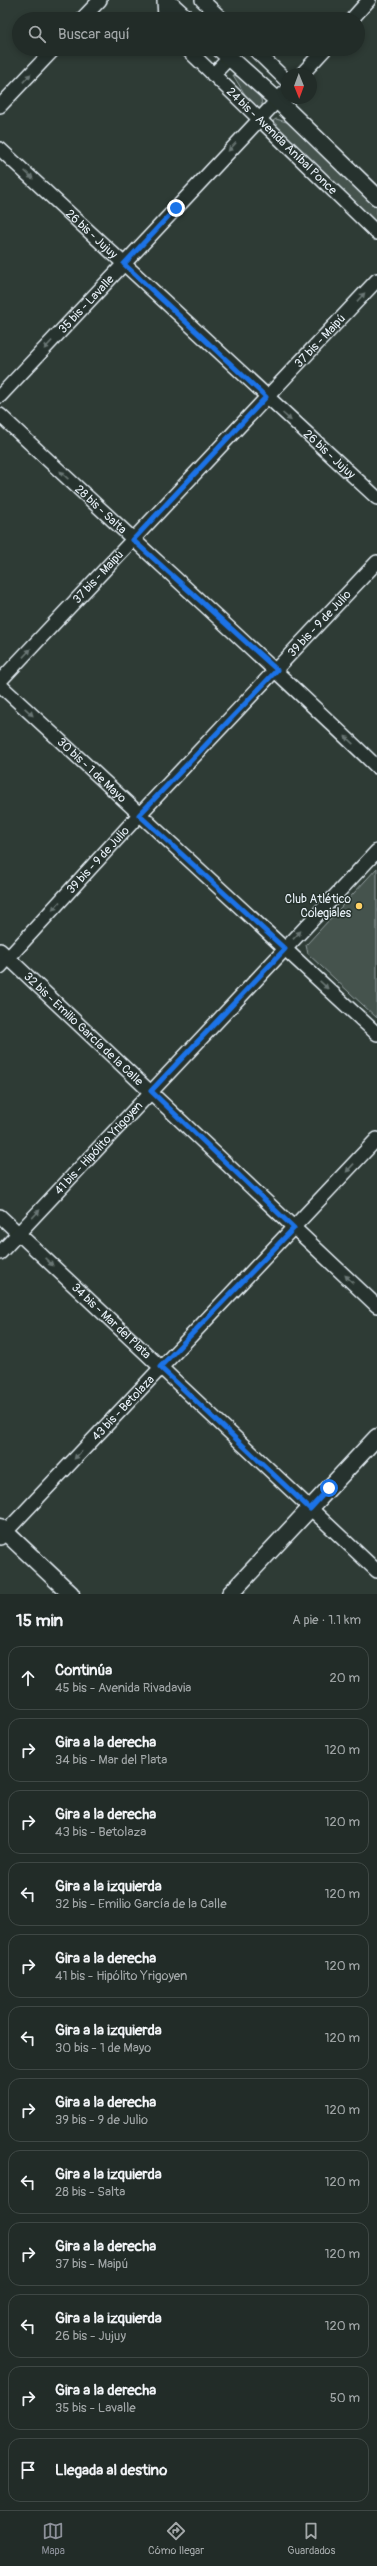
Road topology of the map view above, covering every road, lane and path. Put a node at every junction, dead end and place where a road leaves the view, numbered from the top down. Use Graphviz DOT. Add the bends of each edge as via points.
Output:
graph roads {
  1 [pos="100,0"];
  2 [pos="202,0"];
  3 [pos="369,0"];
  4 [pos="171,5"];
  5 [pos="89,12"];
  6 [pos="179,12"];
  7 [pos="215,12"];
  8 [pos="358,12"];
  9 [pos="47,56"];
  10 [pos="195,56"];
  11 [pos="223,56"];
  12 [pos="229,56"];
  13 [pos="261,56"];
  14 [pos="319,56"];
  15 [pos="308,68"];
  16 [pos="213,75"];
  17 [pos="281,75"];
  18 [pos="281,94"];
  19 [pos="281,96"];
  20 [pos="290,104"];
  21 [pos="0,106"];
  22 [pos="258,118"];
  23 [pos="0,149"];
  24 [pos="377,197"];
  25 [pos="377,233"];
  26 [pos="124,264"];
  27 [pos="377,280"];
  28 [pos="0,396"];
  29 [pos="266,397"];
  30 [pos="0,415"];
  31 [pos="377,498"];
  32 [pos="133,540"];
  33 [pos="377,562"];
  34 [pos="277,670"];
  35 [pos="0,681"];
  36 [pos="0,685"];
  37 [pos="377,767"];
  38 [pos="139,815"];
  39 [pos="377,851"];
  40 [pos="285,949"];
  41 [pos="3,958"];
  42 [pos="377,1034"];
  43 [pos="151,1091"];
  44 [pos="377,1139"];
  45 [pos="0,1216"];
  46 [pos="294,1228"];
  47 [pos="19,1233"];
  48 [pos="0,1253"];
  49 [pos="377,1306"];
  50 [pos="160,1367"];
  51 [pos="377,1437"];
  52 [pos="310,1509"];
  53 [pos="2,1532"];
  54 [pos="377,1571"];
  55 [pos="71,1594"];
  56 [pos="230,1594"];
  1 -- 5 [label="street"];
  2 -- 7 [label="street"];
  3 -- 8 [label="street"];
  4 -- 6 [label="main road"];
  21 -- 9 [label="street, one-way"];
  10 -- 16 [label="street, 24 bis - Avenida Aníbal Ponce"];
  11 -- 16 [label="street"];
  12 -- 18 [label="main road, 24 bis - Avenida Aníbal Ponce"];
  13 -- 17 [label="street"];
  14 -- 15 [label="street"];
  16 -- 22 [label="street, 24 bis - Avenida Aníbal Ponce"];
  19 -- 22 [label="street, 35 bis - Lavalle"];
  20 -- 24 [label="main road, 24 bis - Avenida Aníbal Ponce"];
  22 -- 25 [label="street, 24 bis - Avenida Aníbal Ponce"];
  22 -- 26 [label="street, 35 bis - Lavalle, one-way"];
  23 -- 26 [label="street, 26 bis - Jujuy, one-way"];
  26 -- 28 [label="street, 35 bis - Lavalle, one-way"];
  26 -- 29 [label="street, 26 bis - Jujuy"];
  29 -- 27 [label="street, 37 bis - Maipú, one-way"];
  29 -- 31 [label="street, 26 bis - Jujuy, one-way"];
  29 -- 32 [label="street, 37 bis - Maipú"];
  32 -- 30 [label="street, 28 bis - Salta, one-way"];
  32 -- 34 [label="street, 28 bis - Salta"];
  35 -- 32 [label="street, 37 bis - Maipú, one-way"];
  33 -- 34 [label="street, 39 bis - 9 de Julio"];
  37 -- 34 [label="street, 28 bis - Salta, one-way"];
  34 -- 38 [label="street, 39 bis - 9 de Julio"];
  36 -- 38 [label="street, 30 bis - 1 de Mayo, one-way"];
  38 -- 40 [label="street, 30 bis - 1 de Mayo"];
  38 -- 41 [label="street, 39 bis - 9 de Julio, one-way"];
  40 -- 39 [label="street, 41 bis - Hipólito Yrigoyen, one-way"];
  40 -- 42 [label="street, 30 bis - 1 de Mayo, one-way"];
  40 -- 43 [label="street, 41 bis - Hipólito Yrigoyen"];
  41 -- 43 [label="street, 32 bis - Emilio García de la Calle"];
  43 -- 46 [label="street, 32 bis - Emilio García de la Calle"];
  47 -- 43 [label="street, 41 bis - Hipólito Yrigoyen, one-way"];
  44 -- 46 [label="street, 43 bis - Betolaza, one-way"];
  45 -- 47 [label="street, 34 bis - Mar del Plata"];
  49 -- 46 [label="street, 32 bis - Emilio García de la Calle, one-way"];
  46 -- 50 [label="street, 43 bis - Betolaza"];
  47 -- 48 [label="street, 41 bis - Hipólito Yrigoyen"];
  47 -- 50 [label="street, 34 bis - Mar del Plata, one-way"];
  50 -- 52 [label="street, 34 bis - Mar del Plata"];
  50 -- 53 [label="street, 43 bis - Betolaza, one-way"];
  51 -- 52 [label="main road"];
  52 -- 54 [label="street, 34 bis - Mar del Plata"];
  52 -- 56 [label="main road"];
  53 -- 55 [label="main road"];
}
